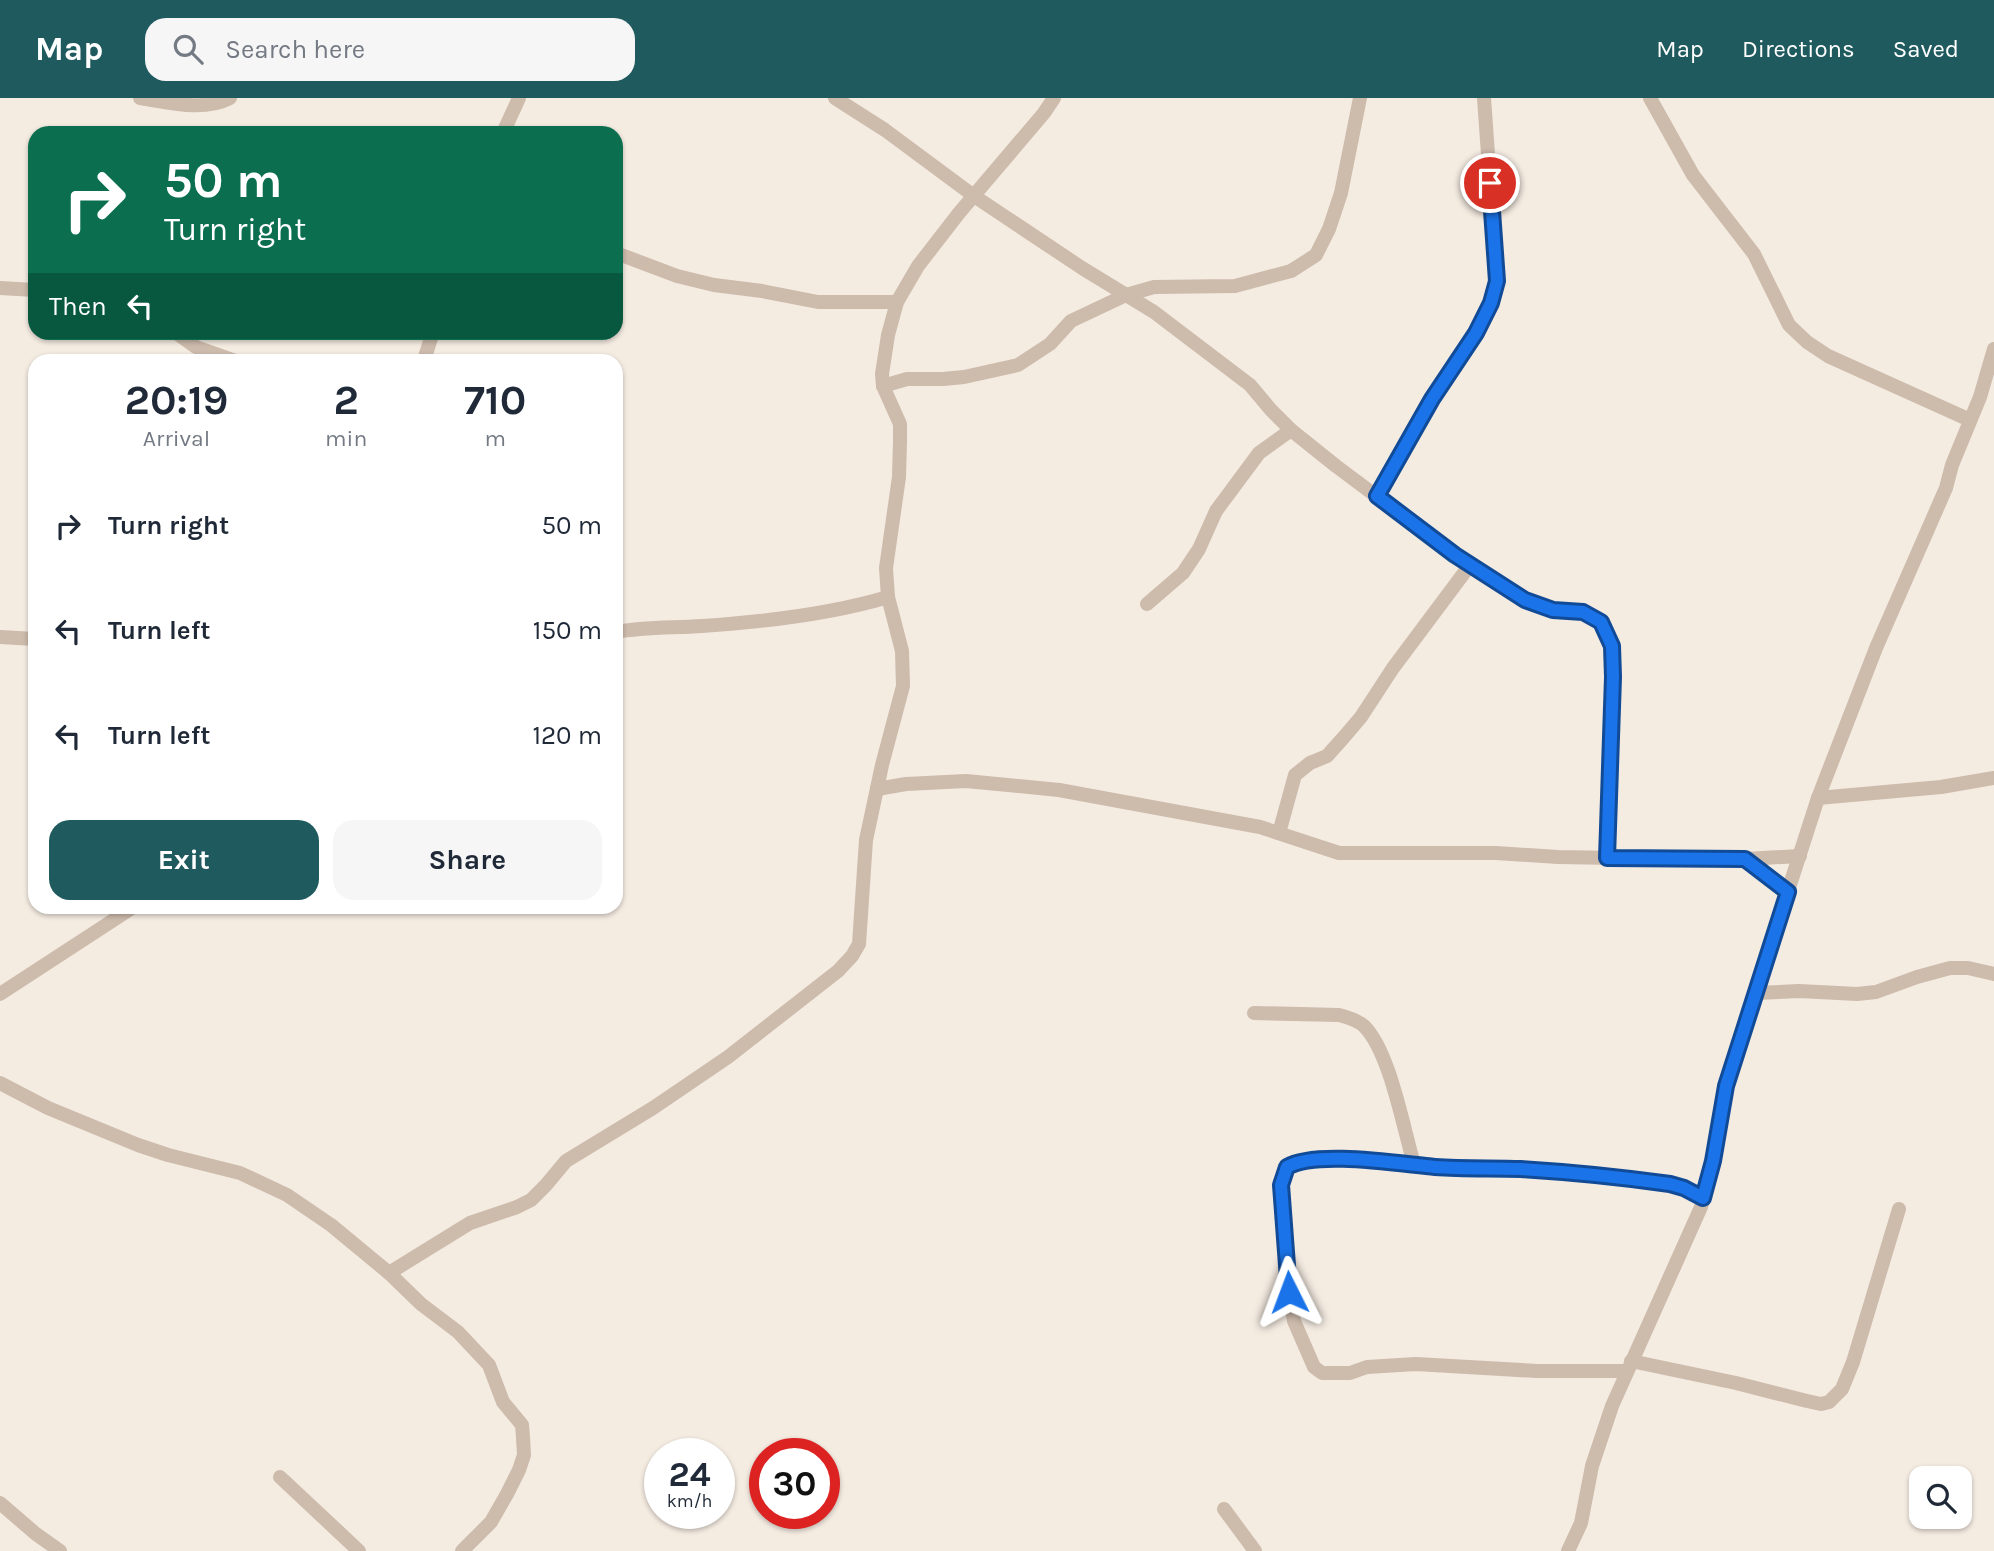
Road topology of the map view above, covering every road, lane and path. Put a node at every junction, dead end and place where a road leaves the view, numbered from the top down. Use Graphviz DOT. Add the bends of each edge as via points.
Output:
graph roads {
  1 [pos="140,98"];
  2 [pos="230,98"];
  3 [pos="519,98"];
  4 [pos="835,98"];
  5 [pos="1054,98"];
  6 [pos="1360,98"];
  7 [pos="1484,98"];
  8 [pos="1650,98"];
  9 [pos="506,126"];
  10 [pos="974,196"];
  11 [pos="623,256"];
  12 [pos="0,288"];
  13 [pos="28,290"];
  14 [pos="1126,295"];
  15 [pos="897,302"];
  16 [pos="186,340"];
  17 [pos="1994,349"];
  18 [pos="216,354"];
  19 [pos="883,386"];
  20 [pos="1970,420"];
  21 [pos="1291,430"];
  22 [pos="1377,496"];
  23 [pos="1471,565"];
  24 [pos="888,597"];
  25 [pos="1147,604"];
  26 [pos="623,631"];
  27 [pos="0,637"];
  28 [pos="28,639"];
  29 [pos="1994,778"];
  30 [pos="877,789"];
  31 [pos="1818,798"];
  32 [pos="1279,833"];
  33 [pos="1800,856"];
  34 [pos="1607,858"];
  35 [pos="1745,859"];
  36 [pos="1788,892"];
  37 [pos="122,914"];
  38 [pos="1994,974"];
  39 [pos="1756,993"];
  40 [pos="0,994"];
  41 [pos="1254,1013"];
  42 [pos="0,1083"];
  43 [pos="1414,1164"];
  44 [pos="1703,1198"];
  45 [pos="1899,1209"];
  46 [pos="390,1273"];
  47 [pos="1629,1366"];
  48 [pos="280,1477"];
  49 [pos="0,1503"];
  50 [pos="1224,1509"];
  51 [pos="60,1551"];
  52 [pos="359,1551"];
  53 [pos="462,1551"];
  54 [pos="1255,1551"];
  55 [pos="1568,1551"];
  1 -- 2 [label="street" via="188,106"];
  3 -- 9 [label="street"];
  4 -- 10 [label="street"];
  5 -- 10 [label="street"];
  6 -- 14 [label="street" via="1341,193 1316,255 1291,271 1235,286 1154,287"];
  7 -- 22 [label="street" via="1497,281 1476,333"];
  8 -- 20 [label="street" via="1693,175 1754,254 1789,325 1828,356"];
  10 -- 14 [label="street"];
  10 -- 15 [label="street" via="918,266"];
  11 -- 15 [label="street" via="714,285 818,302"];
  12 -- 13 [label="street"];
  14 -- 19 [label="street" via="1071,321 1050,344 1018,365 964,377 907,379"];
  14 -- 21 [label="street" via="1250,384"];
  15 -- 19 [label="street"];
  16 -- 18 [label="street"];
  17 -- 20 [label="street"];
  19 -- 24 [label="street" via="900,424 899,477 886,568"];
  20 -- 31 [label="street"];
  21 -- 22 [label="street"];
  21 -- 25 [label="street" via="1259,453 1216,511 1183,573"];
  22 -- 23 [label="street"];
  23 -- 32 [label="street" via="1361,717 1326,756 1295,775"];
  23 -- 34 [label="street" via="1525,600 1553,610 1583,612 1601,622 1612,646 1613,677"];
  24 -- 26 [label="street" via="820,613"];
  24 -- 30 [label="street" via="902,651 903,686"];
  27 -- 28 [label="street"];
  29 -- 31 [label="street"];
  30 -- 32 [label="street" via="966,781 1059,790"];
  30 -- 46 [label="street" via="866,840 859,944 838,971 717,1065 566,1161 531,1200 470,1223"];
  31 -- 33 [label="street"];
  32 -- 34 [label="street" via="1339,853"];
  33 -- 35 [label="street"];
  33 -- 36 [label="street"];
  34 -- 35 [label="street"];
  35 -- 36 [label="street"];
  36 -- 39 [label="street"];
  37 -- 40 [label="street"];
  38 -- 39 [label="street" via="1950,968 1876,992"];
  39 -- 44 [label="street" via="1726,1086"];
  41 -- 43 [label="street" via="1339,1015 1364,1026 1390,1074"];
  42 -- 46 [label="street" via="47,1108 138,1145 240,1172 287,1195"];
  43 -- 44 [label="street" via="1650,1181 1684,1188"];
  43 -- 47 [label="street" via="1322,1159 1287,1167 1281,1185 1289,1292 1294,1321 1314,1367 1322,1373 1350,1373 1367,1367 1416,1364 1537,1371"];
  44 -- 47 [label="street"];
  45 -- 47 [label="street" via="1853,1362 1842,1389 1829,1402"];
  46 -- 53 [label="street" via="489,1365 503,1402 522,1425 519,1470 491,1522"];
  47 -- 55 [label="street" via="1592,1466 1581,1523"];
  48 -- 52 [label="street"];
  49 -- 51 [label="street"];
  50 -- 54 [label="street"];
}
